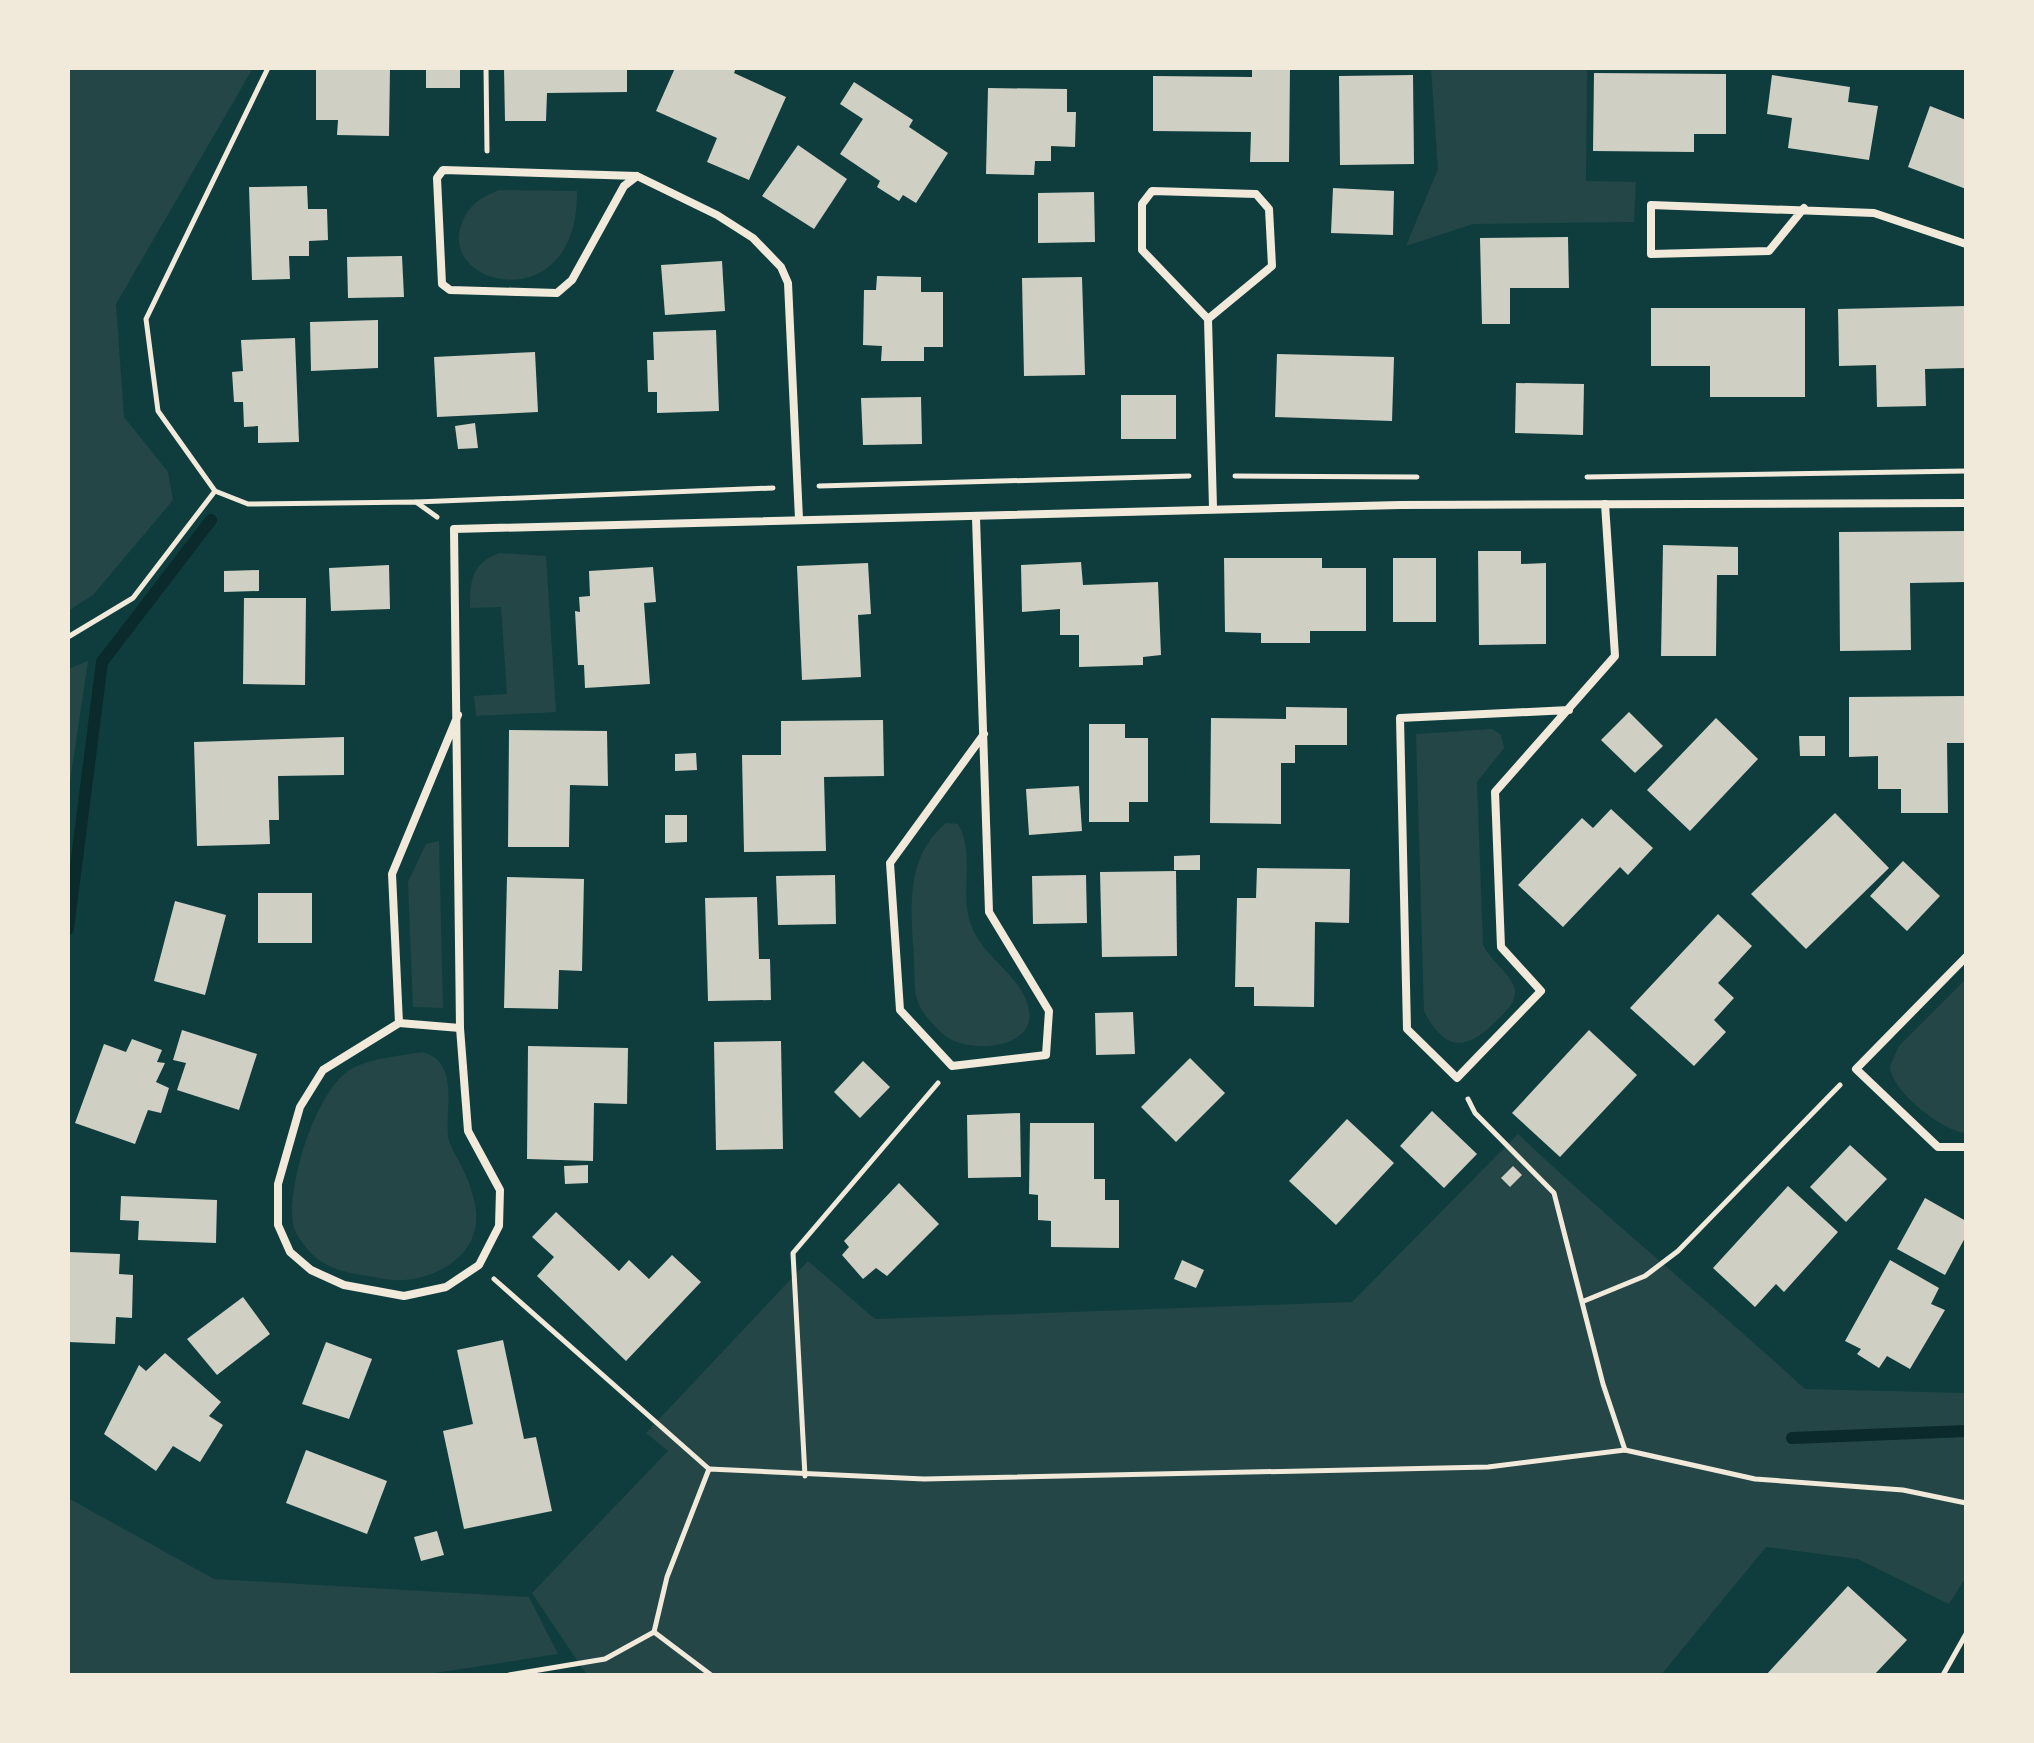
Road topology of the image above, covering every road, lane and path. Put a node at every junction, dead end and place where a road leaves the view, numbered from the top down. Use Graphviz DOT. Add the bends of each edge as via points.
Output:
graph roads {
  1 [pos="268,68"];
  2 [pos="486,68"];
  3 [pos="488,172"];
  4 [pos="637,176"];
  5 [pos="1804,208"];
  6 [pos="1966,244"];
  7 [pos="1208,319"];
  8 [pos="215,491"];
  9 [pos="1966,503"];
  10 [pos="1605,504"];
  11 [pos="1213,508"];
  12 [pos="976,518"];
  13 [pos="799,519"];
  14 [pos="454,529"];
  15 [pos="68,637"];
  16 [pos="1569,710"];
  17 [pos="458,715"];
  18 [pos="984,734"];
  19 [pos="1966,957"];
  20 [pos="399,1023"];
  21 [pos="460,1028"];
  22 [pos="952,1066"];
  23 [pos="1856,1069"];
  24 [pos="1457,1078"];
  25 [pos="1966,1147"];
  26 [pos="479,1265"];
  27 [pos="1584,1301"];
  28 [pos="1625,1450"];
  29 [pos="709,1469"];
  30 [pos="805,1476"];
  31 [pos="1966,1503"];
  32 [pos="654,1632"];
  33 [pos="1966,1634"];
  34 [pos="509,1675"];
  35 [pos="711,1675"];
  36 [pos="1943,1675"];
  1 -- 8 [label="path" via="146,319 158,411"];
  2 -- 3 [label="path"];
  3 -- 4 [label="street"];
  3 -- 4 [label="street" via="443,170 438,175 445,289 557,293 566,288 624,186"];
  4 -- 13 [label="street" via="717,215 753,238 781,267 788,283"];
  5 -- 5 [label="street" via="1651,205 1651,254 1769,251"];
  5 -- 6 [label="street" via="1874,213"];
  7 -- 7 [label="street" via="1142,250 1142,204 1152,191 1256,194 1269,209 1272,266"];
  7 -- 11 [label="street"];
  8 -- 14 [label="path" via="248,504 416,502"];
  8 -- 15 [label="path" via="133,598"];
  9 -- 10 [label="street"];
  10 -- 11 [label="street"];
  10 -- 16 [label="street" via="1615,656"];
  11 -- 12 [label="street"];
  12 -- 13 [label="street"];
  12 -- 18 [label="street"];
  13 -- 14 [label="street"];
  14 -- 17 [label="street"];
  16 -- 24 [label="street" via="1495,792 1501,947 1541,991"];
  16 -- 24 [label="street" via="1400,718 1407,1029"];
  17 -- 20 [label="street" via="392,874"];
  17 -- 21 [label="street"];
  18 -- 22 [label="street" via="890,863 900,1010"];
  18 -- 22 [label="street" via="989,912 1049,1011 1046,1055"];
  19 -- 23 [label="street"];
  20 -- 21 [label="street"];
  20 -- 26 [label="street" via="323,1070 300,1107 278,1184 278,1225 290,1252 311,1270 344,1285 404,1296 446,1287"];
  21 -- 26 [label="street" via="468,1131 500,1190 499,1226"];
  22 -- 30 [label="path" via="793,1253"];
  23 -- 25 [label="street" via="1938,1147"];
  23 -- 27 [label="path" via="1678,1251 1645,1276"];
  24 -- 27 [label="path" via="1475,1113 1554,1193"];
  26 -- 29 [label="path"];
  27 -- 28 [label="path"];
  28 -- 30 [label="path" via="1488,1467 924,1479"];
  28 -- 31 [label="path" via="1755,1479 1903,1490"];
  29 -- 30 [label="path"];
  29 -- 32 [label="path" via="667,1577"];
  32 -- 34 [label="path" via="605,1659"];
  32 -- 35 [label="path"];
  33 -- 36 [label="path"];
}
